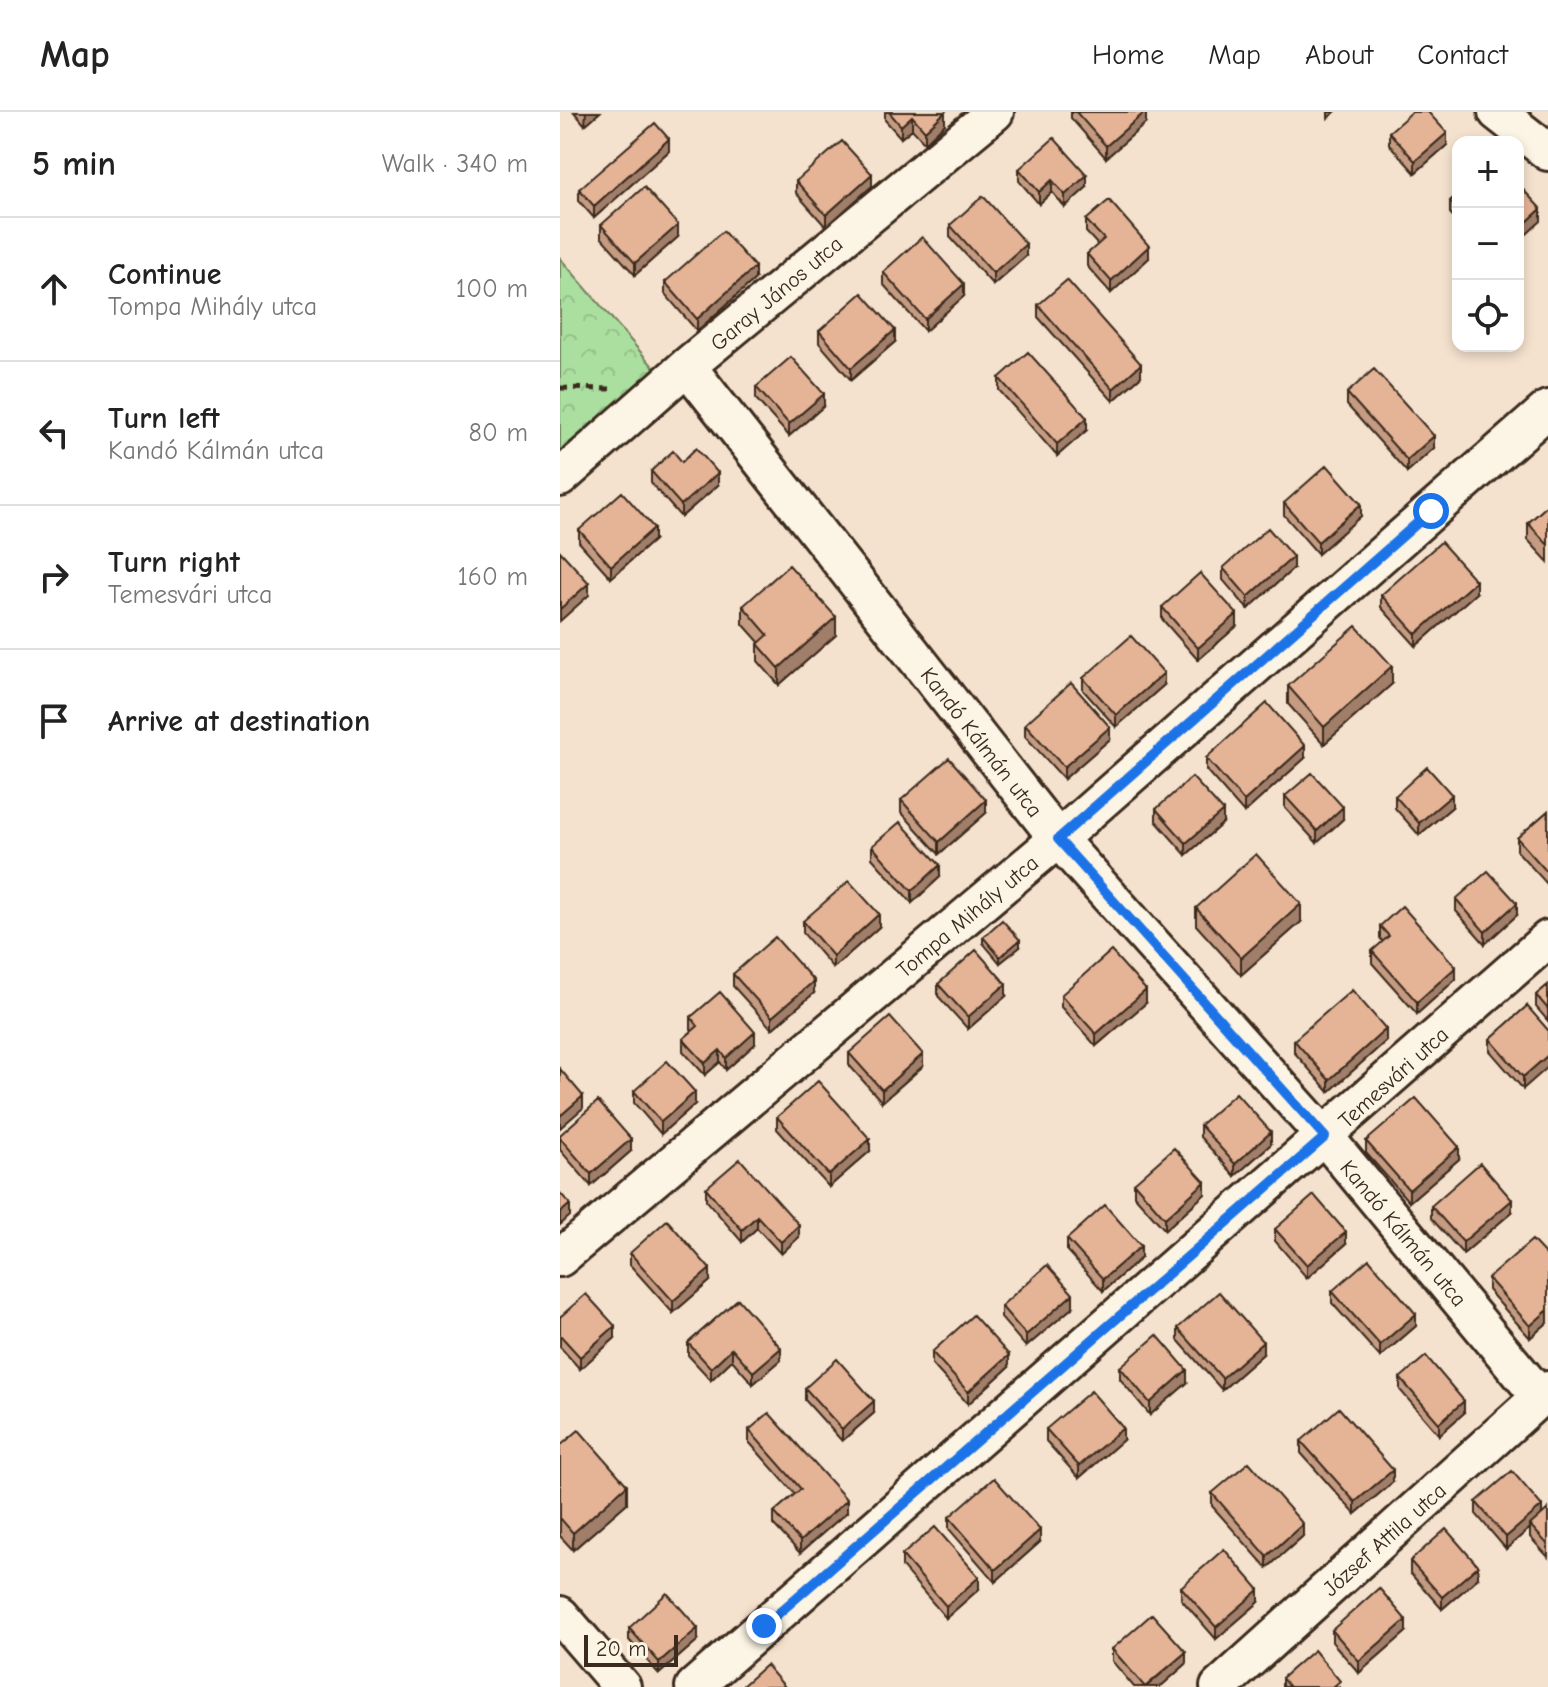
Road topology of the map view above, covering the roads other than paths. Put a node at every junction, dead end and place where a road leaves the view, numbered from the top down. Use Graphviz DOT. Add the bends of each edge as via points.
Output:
graph roads {
  1 [pos="995,112"];
  2 [pos="1497,112"];
  3 [pos="1548,152"];
  4 [pos="687,366"];
  5 [pos="1548,409"];
  6 [pos="560,478"];
  7 [pos="1058,839"];
  8 [pos="1548,939"];
  9 [pos="1325,1137"];
  10 [pos="560,1258"];
  11 [pos="1544,1394"];
  12 [pos="560,1615"];
  13 [pos="622,1687"];
  14 [pos="694,1687"];
  15 [pos="1219,1687"];
  1 -- 4 [label="street, Garay János utca"];
  2 -- 3 [label="street"];
  4 -- 6 [label="street, Garay János utca"];
  4 -- 7 [label="street, Kandó Kálmán utca"];
  5 -- 7 [label="street, Tompa Mihály utca"];
  7 -- 9 [label="street, Kandó Kálmán utca"];
  7 -- 10 [label="street, Tompa Mihály utca"];
  8 -- 9 [label="street, Temesvári utca"];
  9 -- 11 [label="street, Kandó Kálmán utca"];
  9 -- 14 [label="street, Temesvári utca"];
  11 -- 15 [label="street, József Attila utca"];
  12 -- 13 [label="street"];
}
